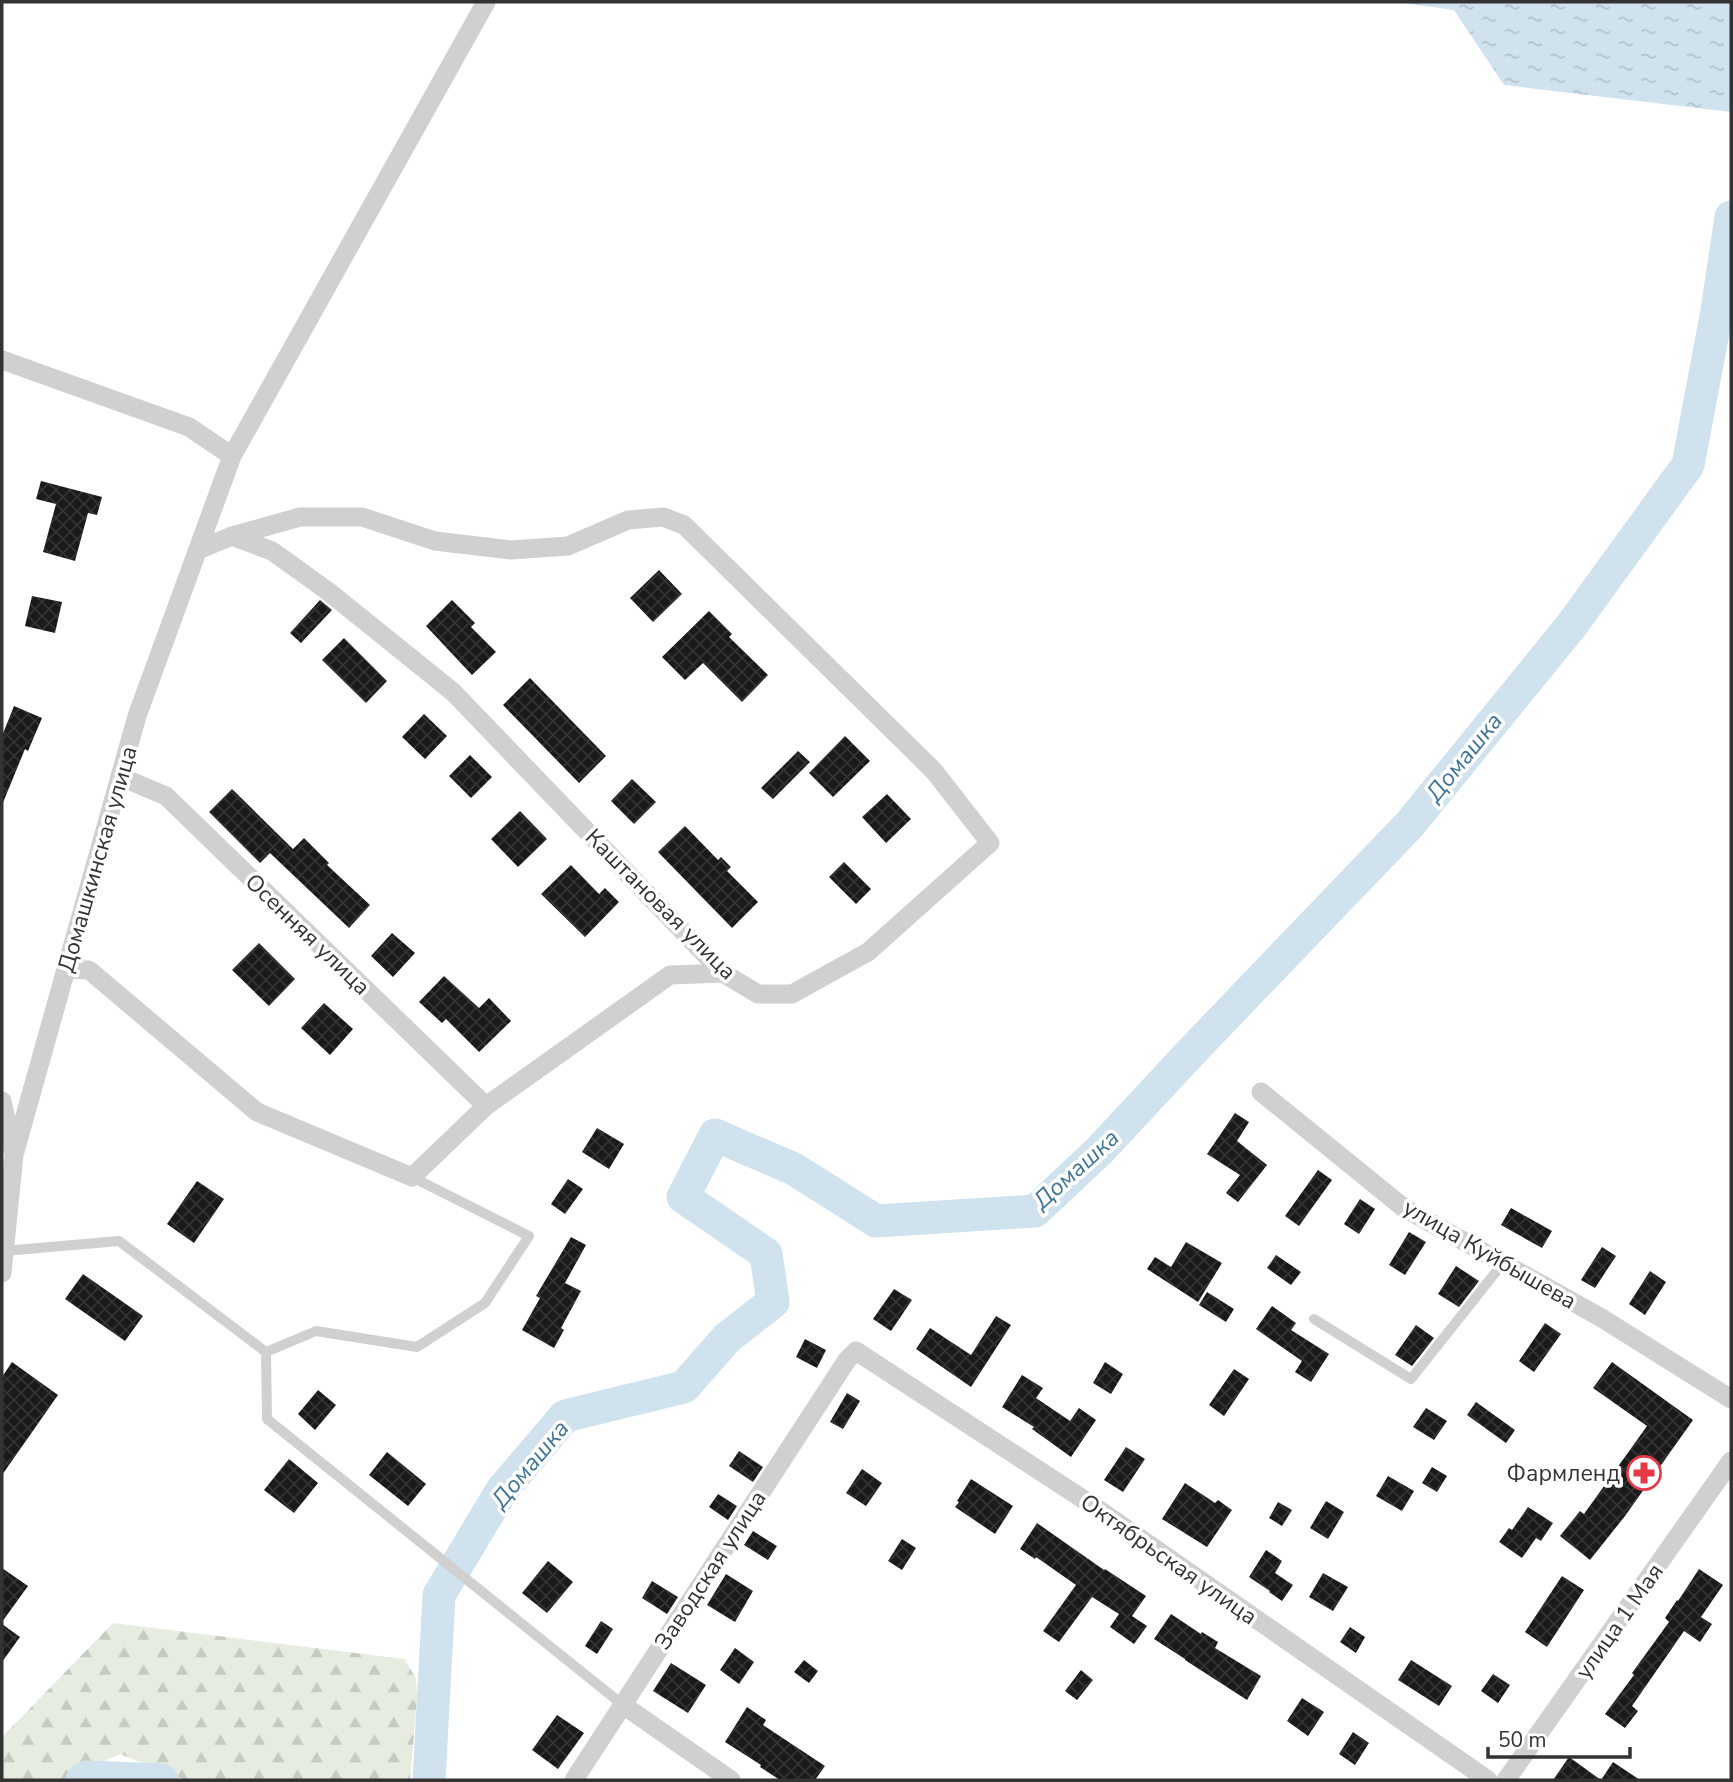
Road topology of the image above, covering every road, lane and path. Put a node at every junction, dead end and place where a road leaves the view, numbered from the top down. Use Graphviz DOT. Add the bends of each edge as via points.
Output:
graph roads {
  1 [pos="486,2"];
  2 [pos="2,359"];
  3 [pos="232,456"];
  4 [pos="232,536"];
  5 [pos="198,550"];
  6 [pos="121,777"];
  7 [pos="66,969"];
  8 [pos="723,973"];
  9 [pos="1261,1092"];
  10 [pos="2,1101"];
  11 [pos="486,1106"];
  12 [pos="14,1155"];
  13 [pos="412,1177"];
  14 [pos="4,1251"];
  15 [pos="1503,1263"];
  16 [pos="2,1273"];
  17 [pos="1314,1319"];
  18 [pos="266,1353"];
  19 [pos="847,1360"];
  20 [pos="1731,1399"];
  21 [pos="1731,1461"];
  22 [pos="623,1705"];
  23 [pos="574,1780"];
  24 [pos="731,1780"];
  25 [pos="1488,1780"];
  26 [pos="1506,1780"];
  1 -- 3 [label="street, Домашкинская улица"];
  2 -- 3 [label="street" via="188,427"];
  3 -- 5 [label="street, Домашкинская улица"];
  4 -- 5 [label="street"];
  4 -- 8 [label="street, Каштановая улица" via="272,551 453,692"];
  4 -- 8 [label="street, Каштановая улица" via="300,517 362,517 435,541 511,550 568,546 628,520 663,517 684,525 934,771 990,843 868,952 792,994 758,993"];
  5 -- 6 [label="street, Домашкинская улица" via="137,716"];
  6 -- 7 [label="street, Домашкинская улица"];
  6 -- 11 [label="street, Осенняя улица" via="166,796"];
  7 -- 12 [label="street, Домашкинская улица"];
  7 -- 13 [label="street" via="89,970 257,1112"];
  8 -- 11 [label="street" via="670,975"];
  9 -- 15 [label="street, улица Куйбышева" via="1404,1208"];
  10 -- 12 [label="street"];
  11 -- 13 [label="street"];
  12 -- 14 [label="street, Домашкинская улица"];
  13 -- 18 [label="lane" via="529,1236 485,1303 416,1347 316,1331"];
  14 -- 16 [label="street, Домашкинская улица"];
  14 -- 18 [label="lane" via="119,1241"];
  15 -- 17 [label="lane" via="1411,1379"];
  15 -- 20 [label="street, улица Куйбышева" via="1601,1317"];
  18 -- 22 [label="lane" via="267,1419"];
  19 -- 22 [label="street, Заводская улица"];
  19 -- 25 [label="street, Октябрьская улица" via="856,1352 1095,1507"];
  21 -- 26 [label="street, улица 1 Мая"];
  22 -- 23 [label="street, Заводская улица"];
  22 -- 24 [label="street"];
}
